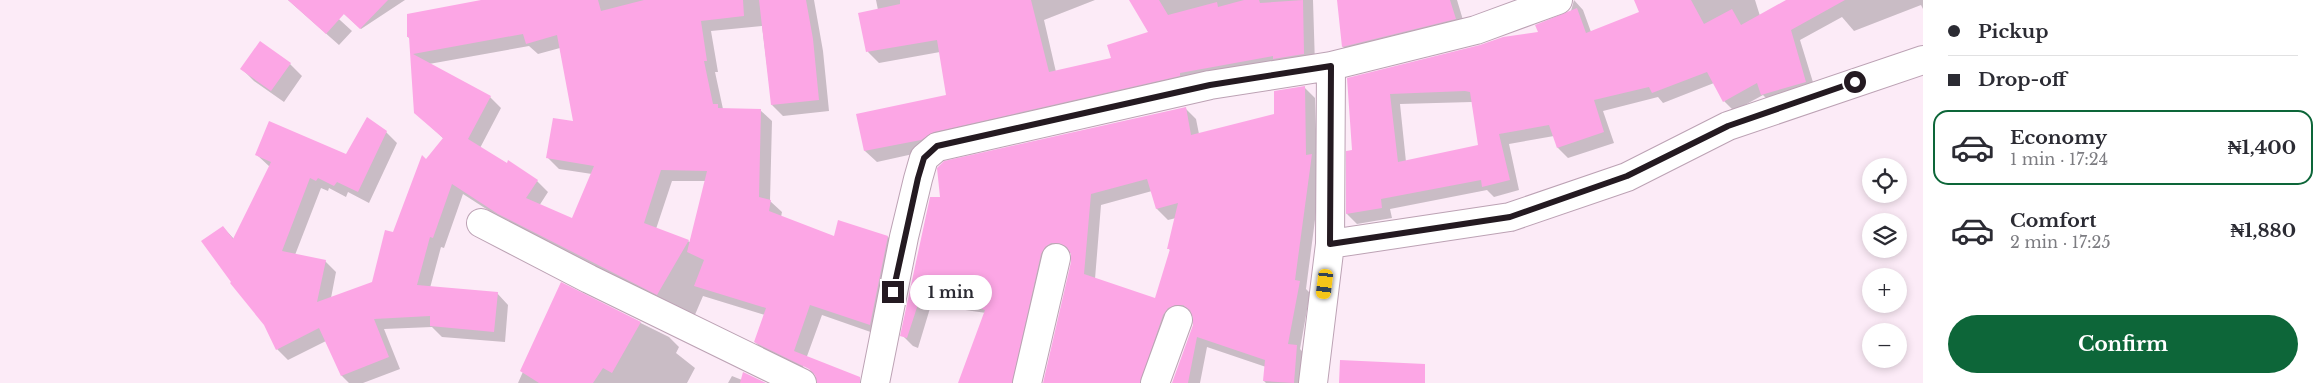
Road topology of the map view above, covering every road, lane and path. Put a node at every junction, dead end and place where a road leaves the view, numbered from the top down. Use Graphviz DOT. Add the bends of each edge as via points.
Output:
graph roads {
  1 [pos="1558,0"];
  2 [pos="1923,60"];
  3 [pos="1331,66"];
  4 [pos="481,223"];
  5 [pos="1330,244"];
  6 [pos="1056,258"];
  7 [pos="1178,320"];
  8 [pos="802,383"];
  9 [pos="875,383"];
  10 [pos="1027,383"];
  11 [pos="1154,383"];
  12 [pos="1313,383"];
  1 -- 3 [label="street" via="1476,30"];
  2 -- 5 [label="street" via="1728,126 1627,176 1510,217"];
  3 -- 5 [label="street"];
  3 -- 9 [label="street" via="1210,85 937,146 924,158 918,178"];
  4 -- 8 [label="street" via="589,280"];
  5 -- 12 [label="street"];
  6 -- 10 [label="street"];
  7 -- 11 [label="street"];
}
